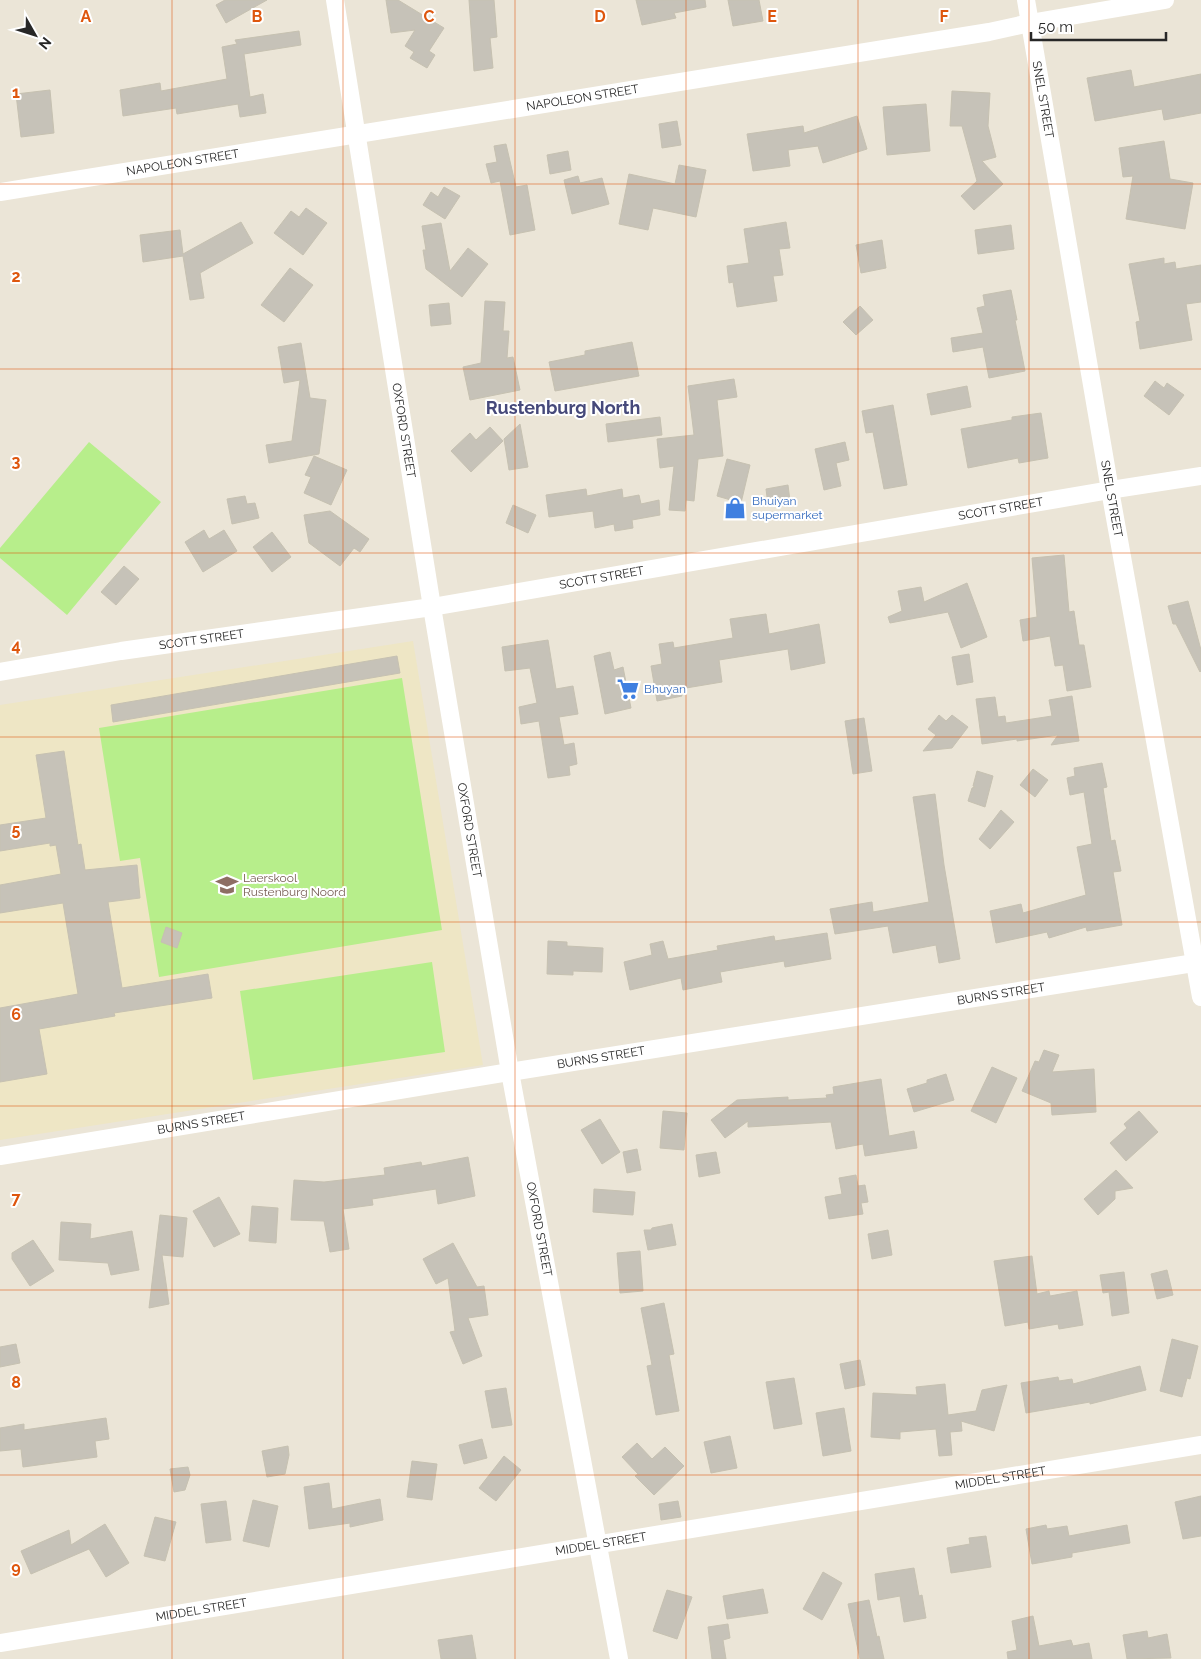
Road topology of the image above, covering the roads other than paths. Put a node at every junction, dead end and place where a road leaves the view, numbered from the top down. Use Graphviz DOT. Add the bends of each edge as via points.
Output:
graph roads {
  1 [pos="335,0"];
  2 [pos="1026,0"];
  3 [pos="1165,0"];
  4 [pos="1030,23"];
  5 [pos="357,135"];
  6 [pos="0,192"];
  7 [pos="1201,476"];
  8 [pos="1110,490"];
  9 [pos="432,607"];
  10 [pos="0,672"];
  11 [pos="1198,962"];
  12 [pos="1201,997"];
  13 [pos="510,1072"];
  14 [pos="0,1156"];
  15 [pos="1201,1445"];
  16 [pos="598,1544"];
  17 [pos="0,1644"];
  18 [pos="619,1659"];
  1 -- 5 [label="street, OXFORD STREET"];
  2 -- 4 [label="street, SNEL STREET"];
  3 -- 4 [label="street, NAPOLEON STREET"];
  4 -- 5 [label="street, NAPOLEON STREET"];
  4 -- 8 [label="street, SNEL STREET"];
  5 -- 6 [label="street, NAPOLEON STREET"];
  5 -- 9 [label="street, OXFORD STREET"];
  7 -- 8 [label="street, SCOTT STREET"];
  8 -- 9 [label="street, SCOTT STREET"];
  8 -- 11 [label="street, SNEL STREET"];
  9 -- 10 [label="street, SCOTT STREET" via="121,651"];
  9 -- 13 [label="street, OXFORD STREET"];
  11 -- 12 [label="street, SNEL STREET"];
  11 -- 13 [label="street, BURNS STREET"];
  13 -- 14 [label="street, BURNS STREET"];
  13 -- 16 [label="street, OXFORD STREET"];
  15 -- 16 [label="street, MIDDEL STREET"];
  16 -- 17 [label="street, MIDDEL STREET"];
  16 -- 18 [label="street, OXFORD STREET"];
}
